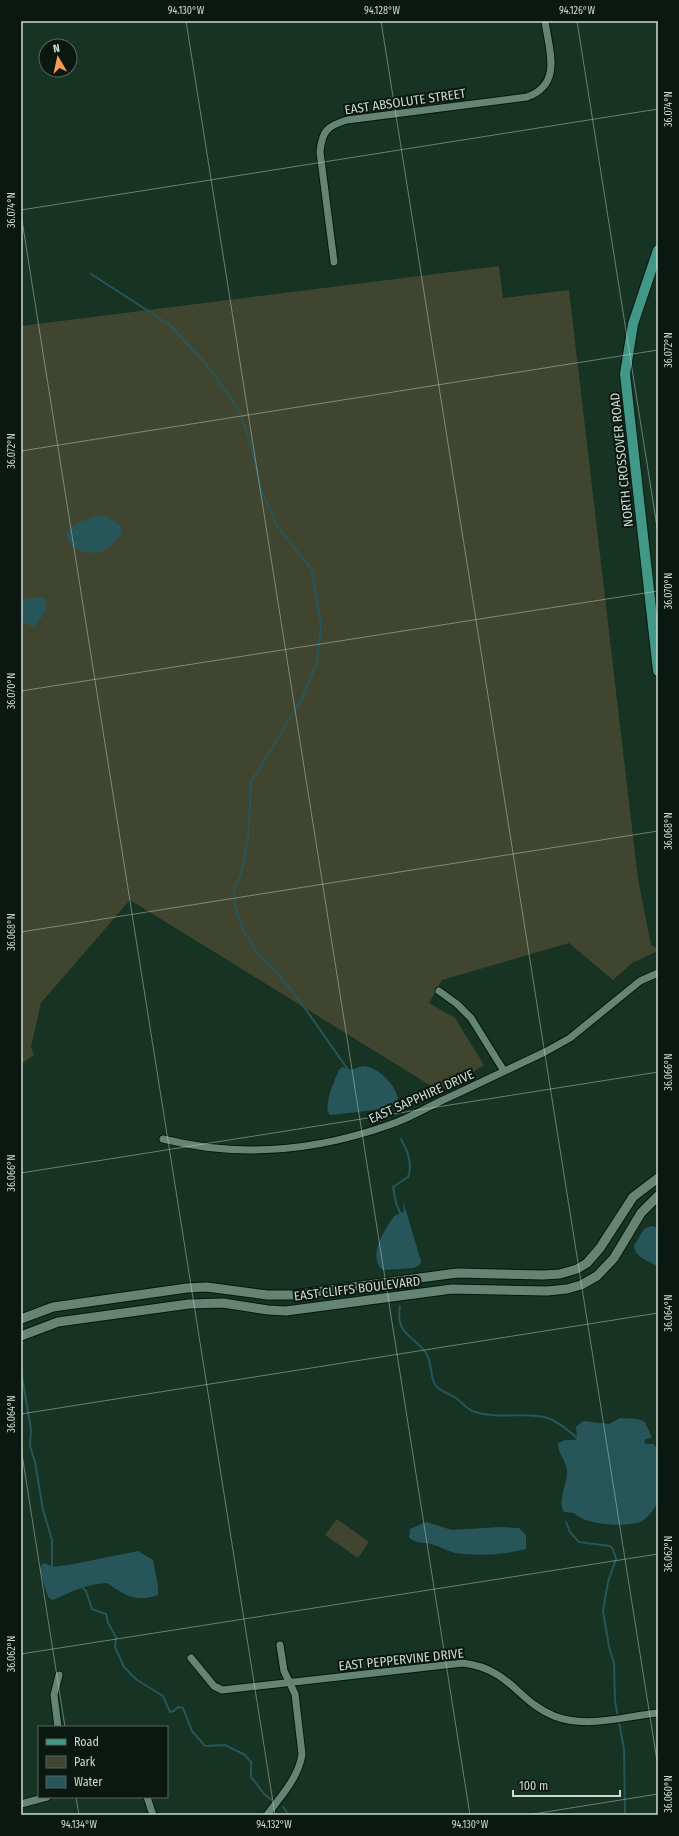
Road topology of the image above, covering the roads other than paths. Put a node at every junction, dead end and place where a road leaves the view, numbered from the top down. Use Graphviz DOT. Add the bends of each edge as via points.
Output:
graph roads {
  1 [pos="546,21"];
  2 [pos="658,250"];
  3 [pos="334,262"];
  4 [pos="658,671"];
  5 [pos="658,973"];
  6 [pos="438,991"];
  7 [pos="504,1072"];
  8 [pos="163,1139"];
  9 [pos="658,1178"];
  10 [pos="658,1196"];
  11 [pos="21,1319"];
  12 [pos="21,1336"];
  13 [pos="280,1645"];
  14 [pos="192,1658"];
  15 [pos="59,1675"];
  16 [pos="290,1683"];
  17 [pos="658,1713"];
  18 [pos="58,1726"];
  19 [pos="42,1798"];
  20 [pos="147,1798"];
  21 [pos="21,1804"];
  22 [pos="153,1815"];
  23 [pos="267,1815"];
  1 -- 3 [label="street, EAST ABSOLUTE STREET" via="551,75 547,84 538,93 527,97 347,120 336,123 326,130 321,140 320,152"];
  2 -- 4 [label="main road, NORTH CROSSOVER ROAD" via="632,324 625,374"];
  5 -- 7 [label="street, EAST SAPPHIRE DRIVE" via="640,981 570,1038"];
  6 -- 7 [label="street" via="472,1018"];
  7 -- 8 [label="street, EAST SAPPHIRE DRIVE" via="390,1125 322,1144 264,1150 227,1150"];
  9 -- 11 [label="street, EAST CLIFFS BOULEVARD" via="633,1197 600,1248 587,1263 576,1270 560,1274 458,1273 293,1295 267,1295 207,1287 187,1288 53,1307"];
  10 -- 12 [label="street, EAST CLIFFS BOULEVARD" via="641,1213 614,1258 597,1276 567,1290 452,1289 286,1310 223,1303 189,1304 58,1322"];
  13 -- 16 [label="street" via="284,1671"];
  14 -- 16 [label="street, EAST PEPPERVINE DRIVE" via="214,1686 222,1690"];
  15 -- 18 [label="street" via="54,1695"];
  16 -- 17 [label="street, EAST PEPPERVINE DRIVE" via="463,1663 476,1664 499,1674 533,1703 554,1716 576,1721"];
  16 -- 23 [label="street" via="295,1694 301,1763"];
  19 -- 21 [label="street"];
  20 -- 22 [label="street"];
}
